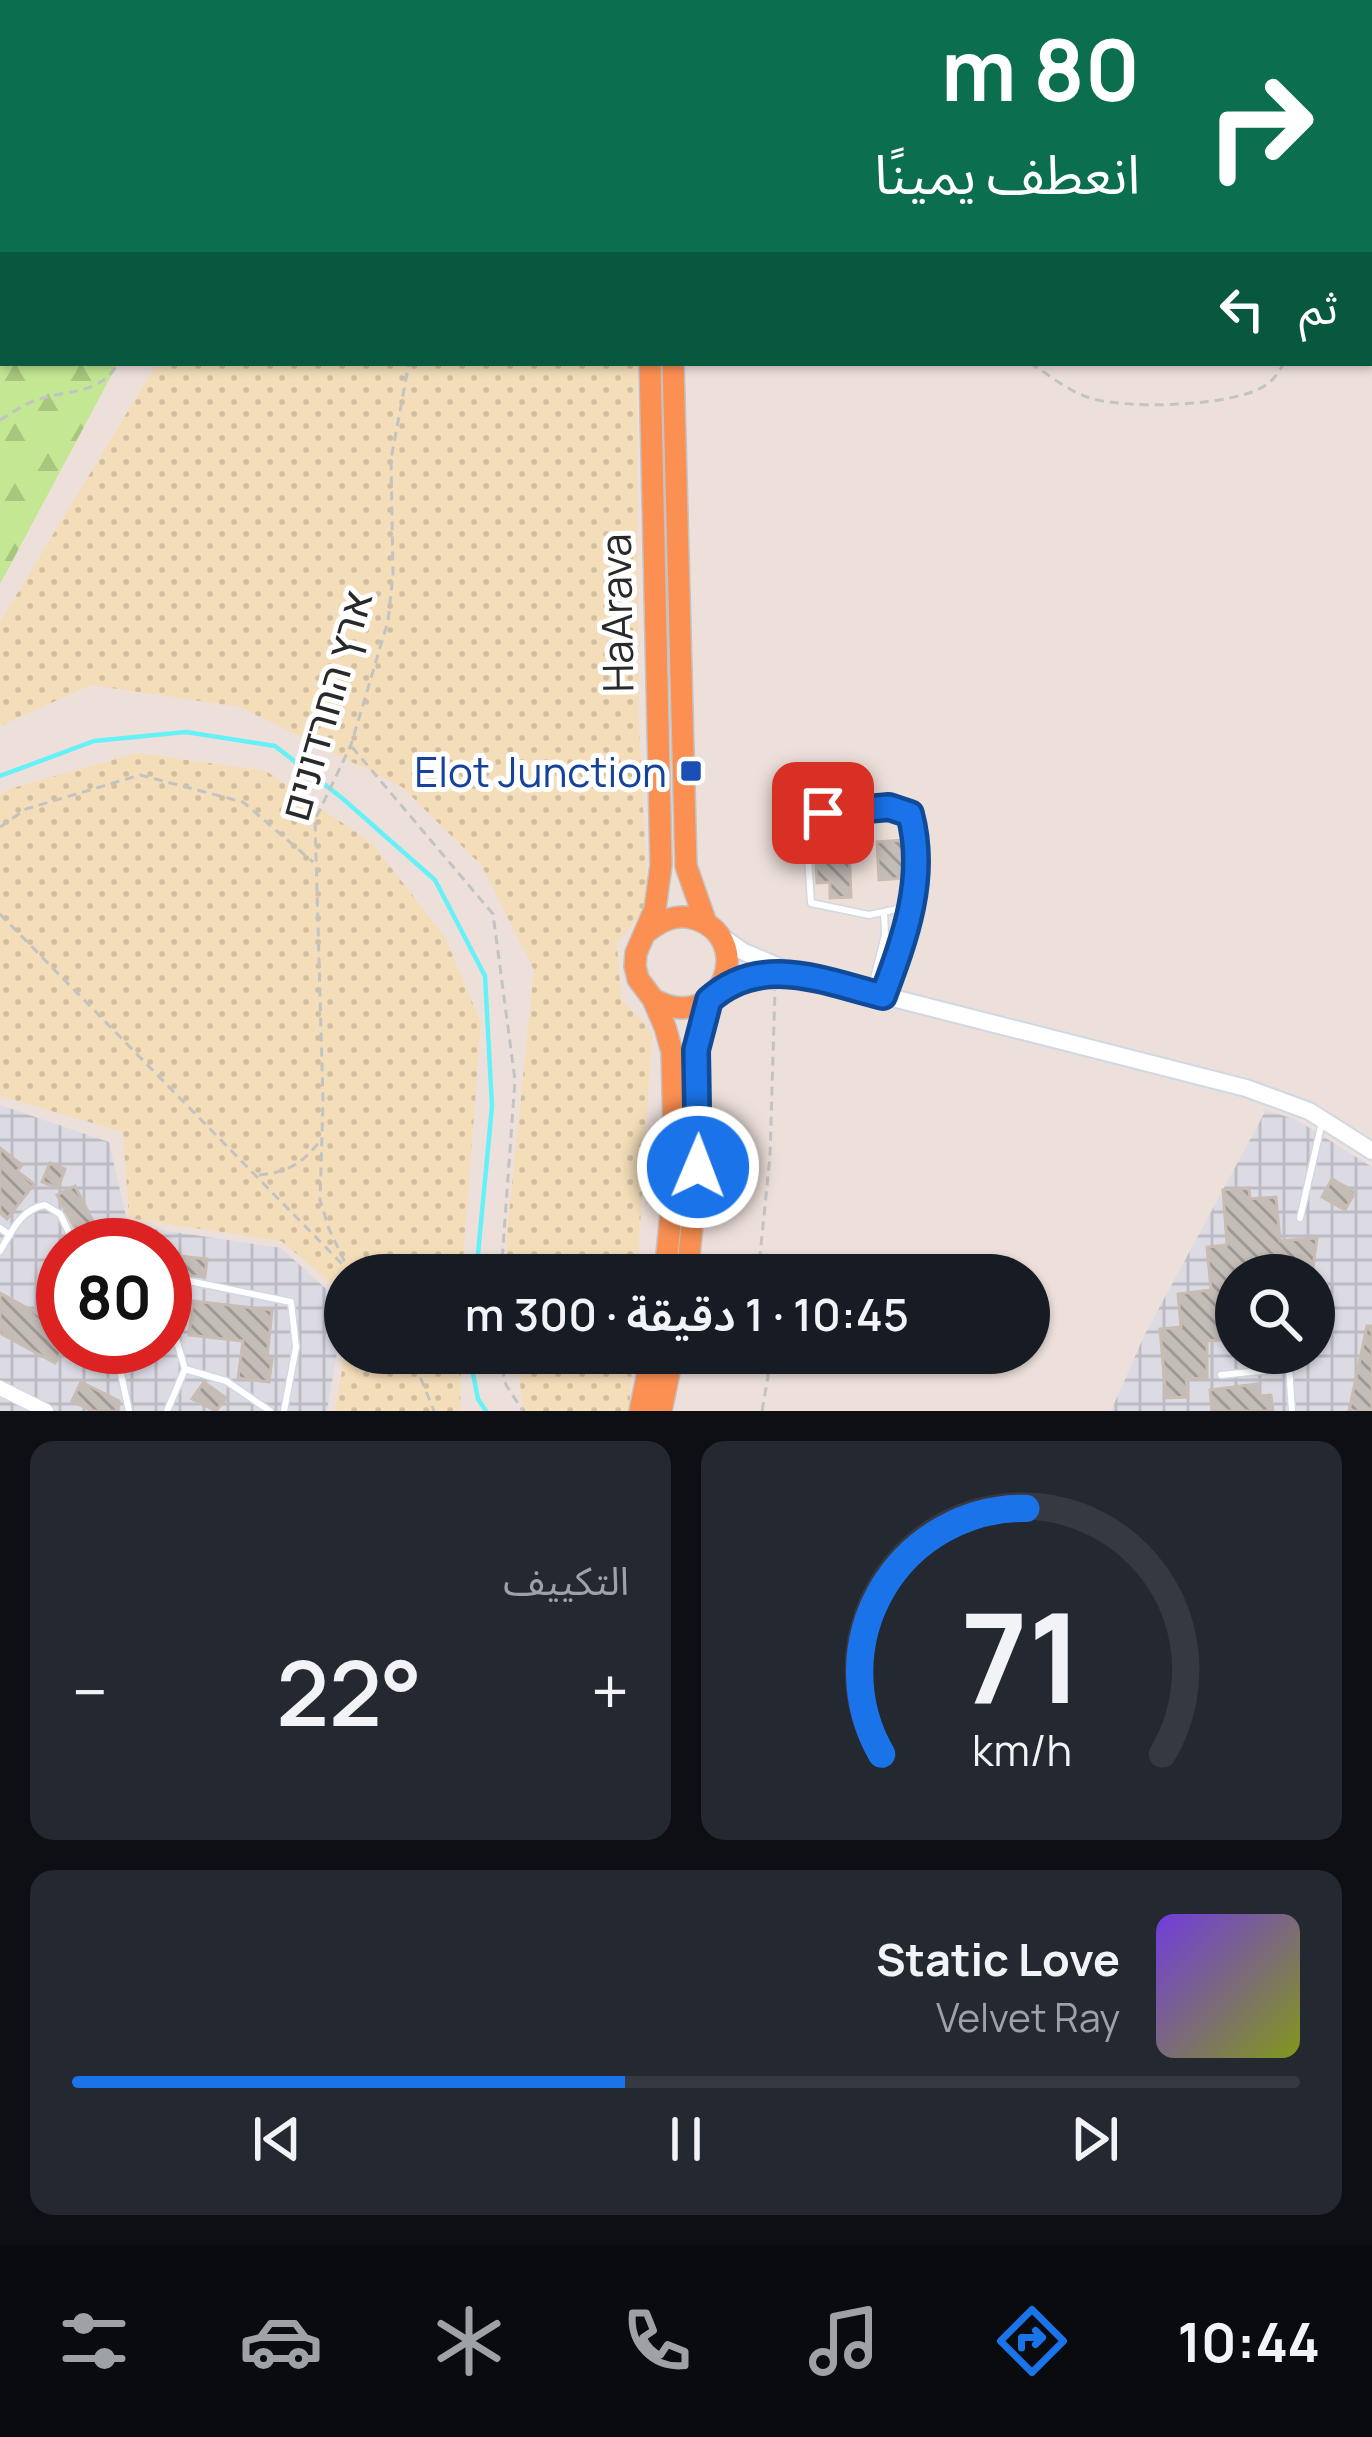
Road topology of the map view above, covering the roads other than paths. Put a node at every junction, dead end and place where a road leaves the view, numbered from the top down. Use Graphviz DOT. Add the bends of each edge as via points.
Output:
graph roads {
  1 [pos="650,366"];
  2 [pos="673,366"];
  3 [pos="912,906"];
  4 [pos="884,912"];
  5 [pos="711,928"];
  6 [pos="648,931"];
  7 [pos="783,972"];
  8 [pos="877,995"];
  9 [pos="712,996"];
  10 [pos="653,999"];
  11 [pos="1323,1120"];
  12 [pos="1372,1151"];
  13 [pos="62,1218"];
  14 [pos="1300,1218"];
  15 [pos="0,1228"];
  16 [pos="10,1235"];
  17 [pos="0,1251"];
  18 [pos="666,1254"];
  19 [pos="689,1254"];
  20 [pos="192,1282"];
  21 [pos="192,1371"];
  22 [pos="121,1374"];
  23 [pos="183,1374"];
  24 [pos="648,1374"];
  25 [pos="669,1374"];
  26 [pos="1221,1375"];
  27 [pos="0,1388"];
  28 [pos="28,1407"];
  29 [pos="46,1411"];
  30 [pos="129,1411"];
  31 [pos="166,1411"];
  32 [pos="270,1411"];
  33 [pos="284,1411"];
  34 [pos="640,1411"];
  35 [pos="661,1411"];
  36 [pos="1292,1411"];
  1 -- 6 [label="highway, HaArava" via="662,866"];
  2 -- 5 [label="highway, HaArava" via="686,866"];
  3 -- 4 [label="lane"];
  3 -- 4 [label="lane" via="918,874 910,814 889,807 810,817 811,903"];
  3 -- 8 [label="lane"];
  4 -- 8 [label="lane"];
  5 -- 6 [label="highway" via="670,918"];
  5 -- 7 [label="street"];
  5 -- 9 [label="highway, HaArava" via="727,956 724,982"];
  6 -- 10 [label="highway, HaArava" via="635,966"];
  7 -- 8 [label="street"];
  7 -- 9 [label="street" via="741,979"];
  8 -- 11 [label="street" via="1246,1088"];
  9 -- 10 [label="highway" via="676,1008"];
  9 -- 19 [label="highway, HaArava" via="697,1034"];
  10 -- 18 [label="highway, HaArava" via="672,1052 676,1113"];
  11 -- 12 [label="street"];
  11 -- 14 [label="lane"];
  13 -- 16 [label="lane" via="45,1205 32,1207"];
  15 -- 16 [label="lane"];
  16 -- 17 [label="lane"];
  20 -- 33 [label="lane" via="291,1302 296,1347"];
  21 -- 32 [label="lane" via="226,1381"];
  22 -- 30 [label="lane"];
  23 -- 31 [label="lane"];
  24 -- 34 [label="highway"];
  25 -- 35 [label="highway"];
  26 -- 36 [label="lane" via="1289,1368"];
  27 -- 28 [label="street"];
  28 -- 29 [label="street"];
}
